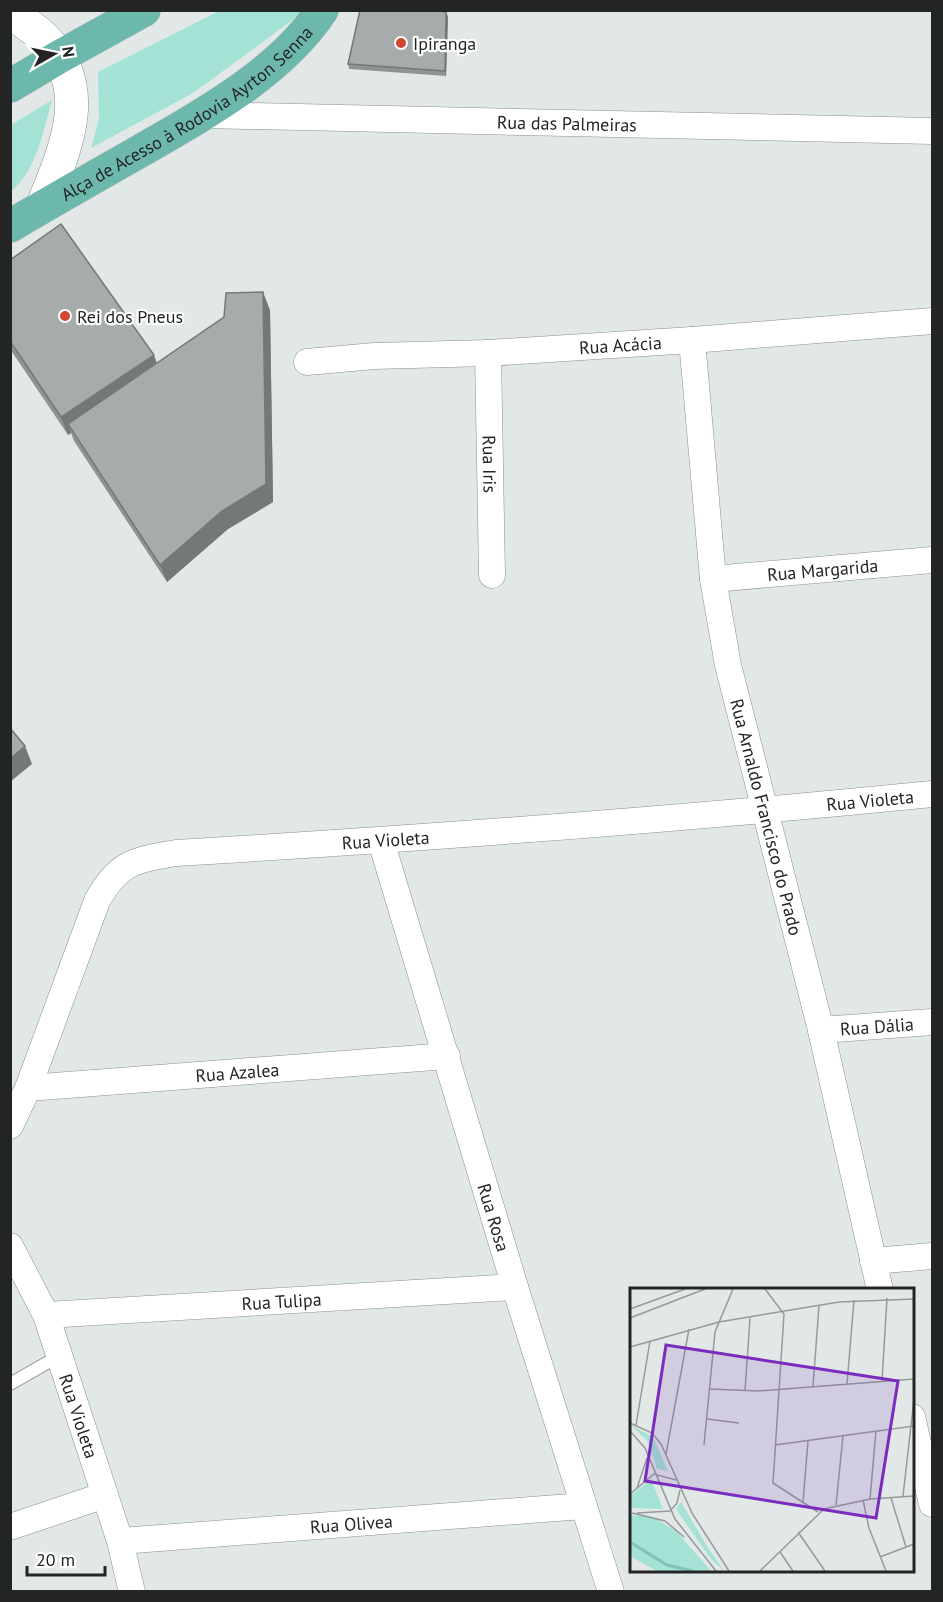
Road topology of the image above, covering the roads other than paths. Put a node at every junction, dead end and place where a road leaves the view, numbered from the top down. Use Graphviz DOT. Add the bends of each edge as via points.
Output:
graph roads {
  1 [pos="144,10"];
  2 [pos="322,10"];
  3 [pos="10,12"];
  4 [pos="59,57"];
  5 [pos="10,86"];
  6 [pos="203,115"];
  7 [pos="933,131"];
  8 [pos="42,207"];
  9 [pos="10,226"];
  10 [pos="933,321"];
  11 [pos="692,340"];
  12 [pos="488,353"];
  13 [pos="307,363"];
  14 [pos="933,560"];
  15 [pos="492,575"];
  16 [pos="713,579"];
  17 [pos="933,794"];
  18 [pos="766,810"];
  19 [pos="381,841"];
  20 [pos="933,1022"];
  21 [pos="821,1030"];
  22 [pos="447,1056"];
  23 [pos="28,1088"];
  24 [pos="10,1126"];
  25 [pos="10,1246"];
  26 [pos="933,1256"];
  27 [pos="873,1261"];
  28 [pos="515,1287"];
  29 [pos="880,1288"];
  30 [pos="46,1315"];
  31 [pos="59,1356"];
  32 [pos="10,1384"];
  33 [pos="913,1421"];
  34 [pos="105,1495"];
  35 [pos="932,1496"];
  36 [pos="584,1506"];
  37 [pos="10,1527"];
  38 [pos="120,1541"];
  39 [pos="132,1592"];
  40 [pos="611,1592"];
  1 -- 4 [label="highway"];
  2 -- 6 [label="highway, Alça de Acesso à Rodovia Ayrton Senna" via="311,27 266,69"];
  3 -- 4 [label="main road" via="44,38"];
  4 -- 5 [label="highway"];
  4 -- 8 [label="main road" via="70,82 70,128"];
  6 -- 7 [label="street, Rua das Palmeiras"];
  6 -- 8 [label="highway, Alça de Acesso à Rodovia Ayrton Senna"];
  8 -- 9 [label="highway, Alça de Acesso à Rodovia Ayrton Senna"];
  10 -- 11 [label="street, Rua Acácia"];
  11 -- 12 [label="street, Rua Acácia"];
  11 -- 16 [label="street, Rua Arnaldo Francisco do Prado"];
  12 -- 13 [label="street, Rua Acácia" via="374,356"];
  12 -- 15 [label="street, Rua Iris"];
  14 -- 16 [label="street, Rua Margarida"];
  16 -- 18 [label="street, Rua Arnaldo Francisco do Prado" via="728,664"];
  17 -- 18 [label="street, Rua Violeta"];
  18 -- 19 [label="street, Rua Violeta"];
  18 -- 21 [label="street, Rua Arnaldo Francisco do Prado"];
  19 -- 22 [label="street, Rua Rosa"];
  19 -- 23 [label="street, Rua Violeta" via="176,853 126,866 108,882 97,901"];
  20 -- 21 [label="street, Rua Dália"];
  21 -- 27 [label="street, Rua Arnaldo Francisco do Prado"];
  22 -- 23 [label="street, Rua Azalea"];
  22 -- 28 [label="street, Rua Rosa"];
  23 -- 24 [label="street, Rua Violeta"];
  25 -- 30 [label="street, Rua Violeta"];
  26 -- 27 [label="street"];
  27 -- 29 [label="street, Rua Arnaldo Francisco do Prado"];
  28 -- 30 [label="street, Rua Tulipa"];
  28 -- 36 [label="street, Rua Rosa"];
  30 -- 31 [label="street, Rua Violeta"];
  31 -- 32 [label="lane"];
  31 -- 34 [label="street, Rua Violeta"];
  33 -- 35 [label="street"];
  34 -- 37 [label="street"];
  34 -- 38 [label="street, Rua Violeta"];
  36 -- 38 [label="street, Rua Olivea"];
  36 -- 40 [label="street, Rua Rosa"];
  38 -- 39 [label="street, Rua Violeta"];
}
